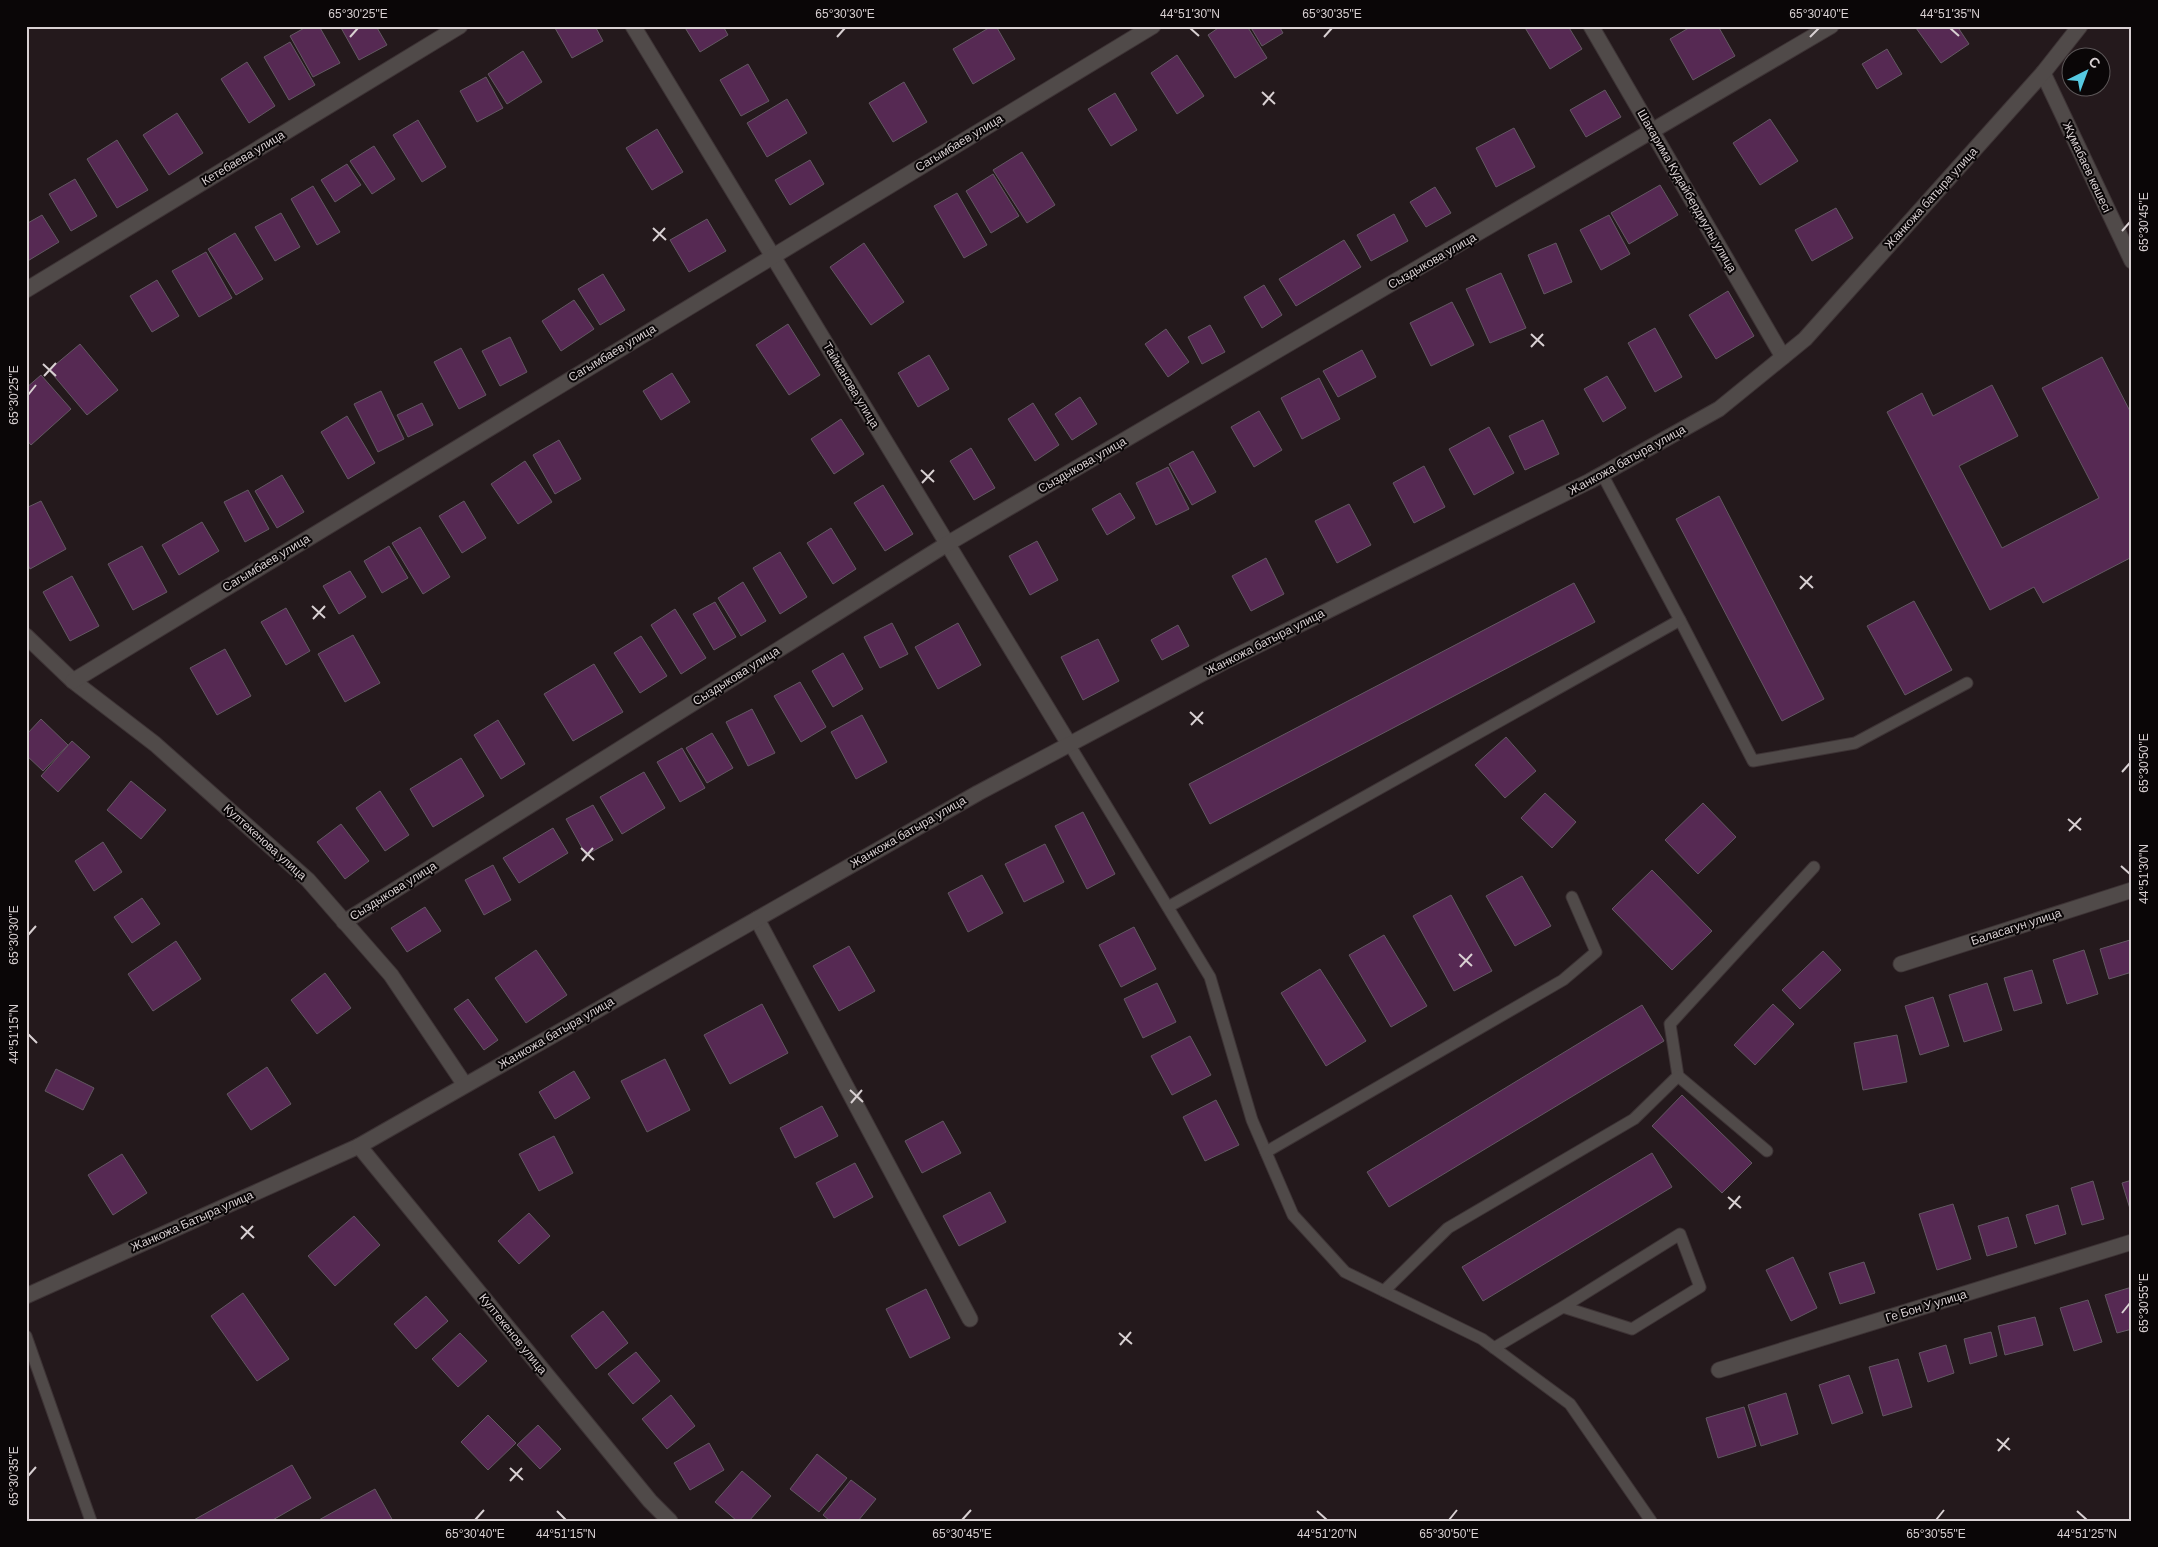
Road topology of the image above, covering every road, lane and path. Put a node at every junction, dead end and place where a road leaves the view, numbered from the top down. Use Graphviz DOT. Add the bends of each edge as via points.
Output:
graph roads {
  1 [pos="460,26"];
  2 [pos="633,26"];
  3 [pos="1153,26"];
  4 [pos="1591,26"];
  5 [pos="1831,26"];
  6 [pos="2080,26"];
  7 [pos="2043,73"];
  8 [pos="1652,132"];
  9 [pos="772,255"];
  10 [pos="2132,261"];
  11 [pos="26,290"];
  12 [pos="1783,356"];
  13 [pos="1602,474"];
  14 [pos="947,544"];
  15 [pos="1680,620"];
  16 [pos="26,636"];
  17 [pos="72,681"];
  18 [pos="1967,683"];
  19 [pos="1068,744"];
  20 [pos="1814,867"];
  21 [pos="2132,890"];
  22 [pos="1572,897"];
  23 [pos="1168,907"];
  24 [pos="757,919"];
  25 [pos="344,922"];
  26 [pos="1901,964"];
  27 [pos="1678,1076"];
  28 [pos="465,1085"];
  29 [pos="359,1146"];
  30 [pos="1767,1151"];
  31 [pos="1266,1152"];
  32 [pos="2132,1242"];
  33 [pos="1384,1291"];
  34 [pos="26,1296"];
  35 [pos="1564,1307"];
  36 [pos="970,1319"];
  37 [pos="26,1336"];
  38 [pos="1494,1348"];
  39 [pos="1719,1370"];
  40 [pos="91,1521"];
  41 [pos="670,1521"];
  42 [pos="1651,1521"];
  1 -- 11 [label="street, Кетебаева улица"];
  2 -- 9 [label="street, Тайманова улица"];
  3 -- 9 [label="street, Сагымбаев улица"];
  4 -- 8 [label="street, Шакарима Кудайбердиулы улица"];
  5 -- 8 [label="street, Сыздыкова улица"];
  6 -- 7 [label="street, Жанкожа батыра улица"];
  7 -- 10 [label="street, Жұмабаев көшесі"];
  7 -- 12 [label="street, Жанкожа батыра улица" via="1805,339"];
  8 -- 12 [label="street, Шакарима Кудайбердиулы улица"];
  8 -- 14 [label="street, Сыздыкова улица"];
  9 -- 14 [label="street, Тайманова улица"];
  9 -- 17 [label="street, Сагымбаев улица"];
  12 -- 13 [label="street, Жанкожа батыра улица" via="1719,409"];
  13 -- 15 [label="lane"];
  13 -- 19 [label="street, Жанкожа батыра улица" via="1233,657"];
  14 -- 19 [label="street, Тайманова улица"];
  14 -- 25 [label="street, Сыздыкова улица"];
  15 -- 18 [label="lane" via="1752,761 1855,743"];
  15 -- 23 [label="lane"];
  16 -- 17 [label="street, Култекенова улица"];
  17 -- 25 [label="street, Култекенова улица" via="155,744 308,880"];
  19 -- 23 [label="lane"];
  19 -- 24 [label="street, Жанкожа батыра улица"];
  20 -- 27 [label="lane" via="1670,1024"];
  21 -- 26 [label="street, Баласагун улица"];
  22 -- 31 [label="lane" via="1596,952 1563,980"];
  23 -- 31 [label="lane" via="1210,977 1252,1120"];
  24 -- 28 [label="street, Жанкожа батыра улица"];
  24 -- 36 [label="street"];
  25 -- 28 [label="street, Култекенова улица" via="391,975"];
  27 -- 30 [label="lane"];
  27 -- 33 [label="lane" via="1634,1120 1448,1228"];
  28 -- 29 [label="street, Жанкожа батыра улица"];
  29 -- 34 [label="street, Жанкожа Батыра улица"];
  29 -- 41 [label="street, Култекенов улица" via="650,1501"];
  31 -- 33 [label="lane" via="1293,1215 1346,1272"];
  32 -- 39 [label="street, Ге Бон У улица"];
  33 -- 38 [label="lane"];
  35 -- 35 [label="lane" via="1680,1234 1700,1287 1632,1329"];
  35 -- 38 [label="lane"];
  37 -- 40 [label="lane"];
  38 -- 42 [label="lane" via="1570,1404"];
}
